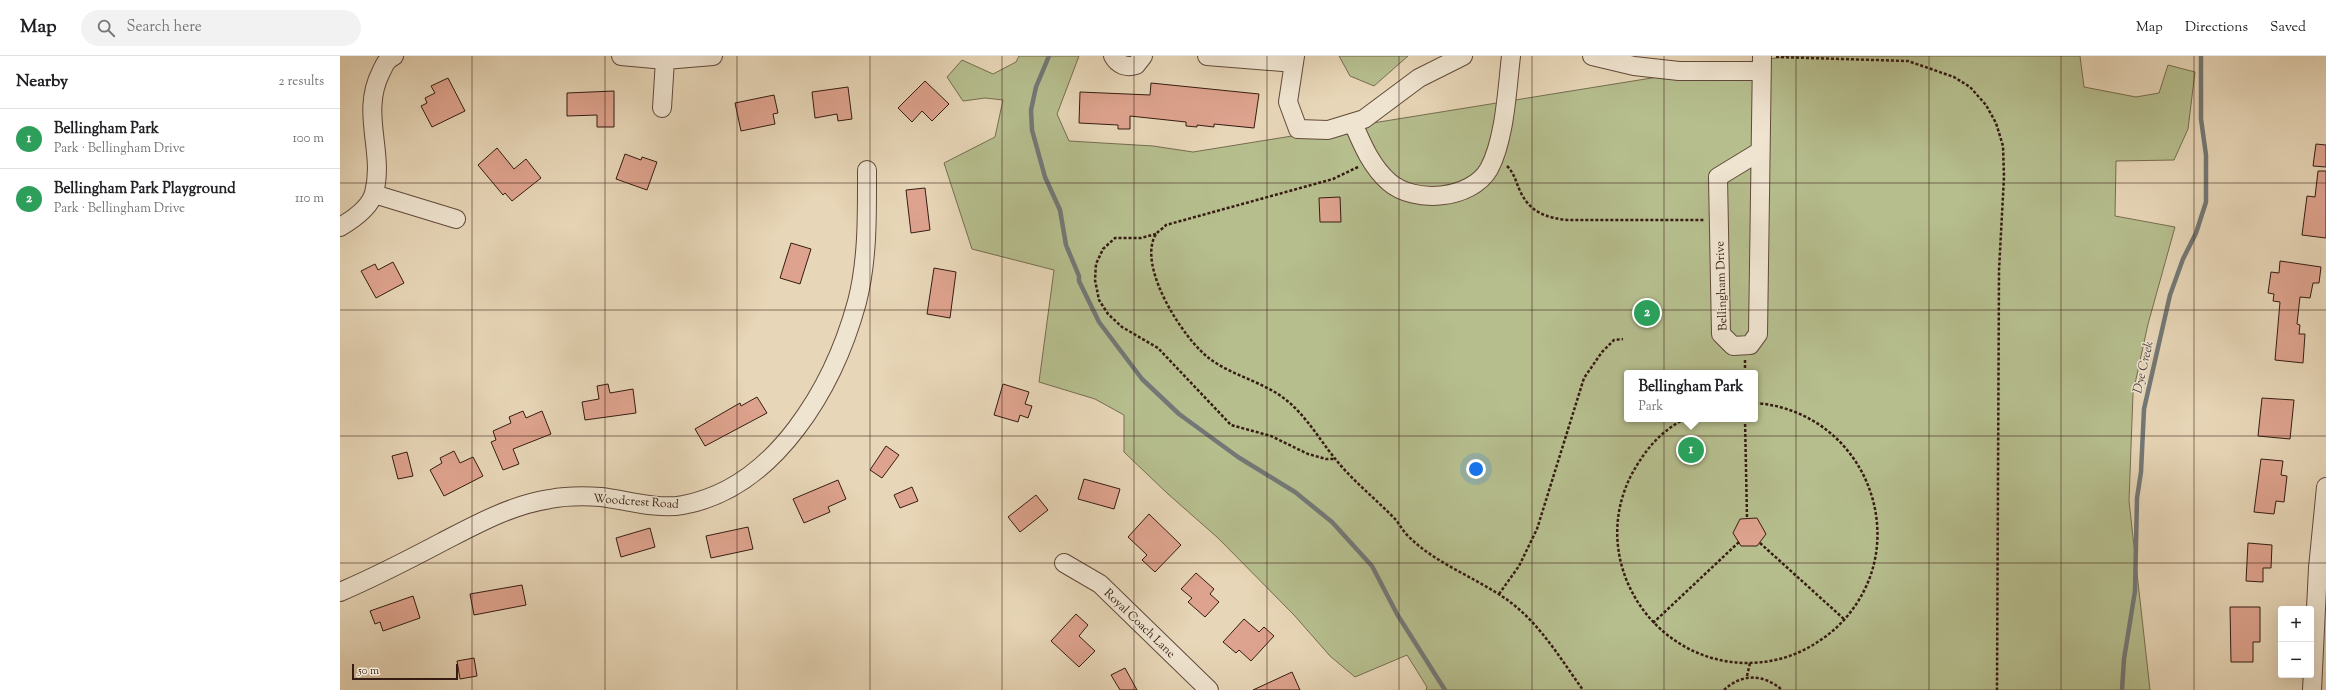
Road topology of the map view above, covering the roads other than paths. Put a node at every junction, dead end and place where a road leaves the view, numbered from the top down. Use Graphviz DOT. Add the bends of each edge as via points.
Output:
graph roads {
  1 [pos="621,56"];
  2 [pos="713,56"];
  3 [pos="1113,56"];
  4 [pos="1143,56"];
  5 [pos="1207,56"];
  6 [pos="1463,56"];
  7 [pos="1510,56"];
  8 [pos="1592,56"];
  9 [pos="388,57"];
  10 [pos="1294,59"];
  11 [pos="665,60"];
  12 [pos="1762,61"];
  13 [pos="662,108"];
  14 [pos="1352,122"];
  15 [pos="1759,152"];
  16 [pos="867,170"];
  17 [pos="374,194"];
  18 [pos="456,219"];
  19 [pos="340,227"];
  20 [pos="2326,487"];
  21 [pos="1064,563"];
  22 [pos="340,592"];
  23 [pos="1209,690"];
  24 [pos="2312,690"];
  1 -- 11 [label="street"];
  2 -- 11 [label="street"];
  3 -- 4 [label="street" via="1125,66 1136,65"];
  5 -- 10 [label="street"];
  6 -- 14 [label="street" via="1419,78 1364,119"];
  7 -- 14 [label="street" via="1495,155 1488,170 1480,179 1460,191 1437,197 1412,193 1389,182 1370,160"];
  8 -- 12 [label="street" via="1634,66 1678,71"];
  9 -- 17 [label="street" via="375,83 371,110 376,173"];
  10 -- 14 [label="street" via="1288,102 1298,129 1328,130"];
  11 -- 13 [label="street"];
  12 -- 15 [label="street, Bellingham Drive"];
  15 -- 15 [label="street, Bellingham Drive" via="1718,177 1721,334 1733,346 1750,345 1758,334"];
  16 -- 22 [label="street, Woodcrest Road" via="866,244 857,301 839,354 824,386 793,434 755,472 726,492 682,506 645,504 600,497 550,499 499,513 377,576"];
  17 -- 18 [label="street"];
  17 -- 19 [label="street" via="358,216"];
  20 -- 24 [label="street" via="2318,568"];
  21 -- 23 [label="street, Royal Coach Lane" via="1100,584"];
}
